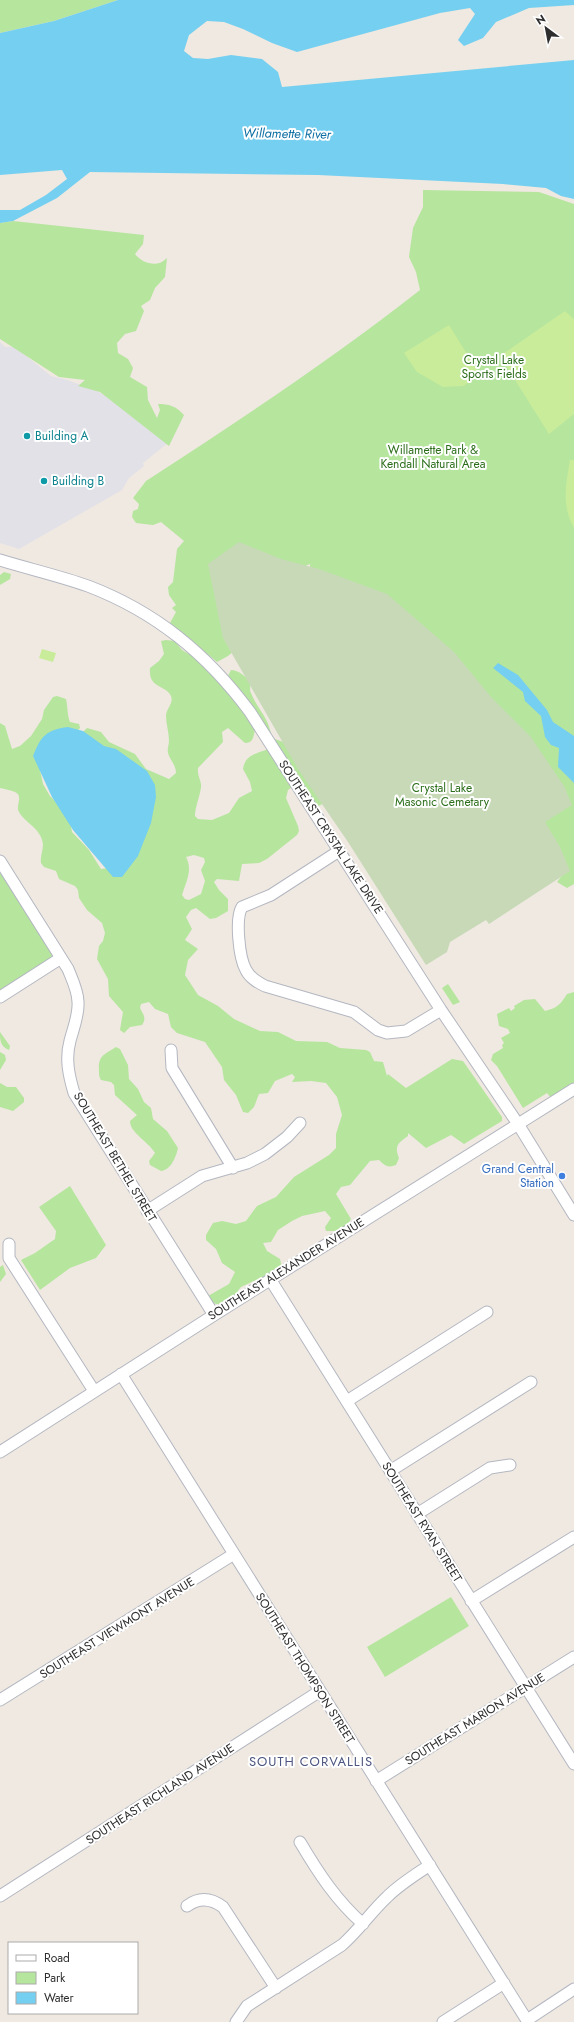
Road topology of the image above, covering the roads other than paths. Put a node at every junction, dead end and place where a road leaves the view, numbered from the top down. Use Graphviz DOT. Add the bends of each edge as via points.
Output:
graph roads {
  1 [pos="0,560"];
  2 [pos="339,851"];
  3 [pos="0,861"];
  4 [pos="61,958"];
  5 [pos="0,996"];
  6 [pos="441,1010"];
  7 [pos="171,1050"];
  8 [pos="574,1089"];
  9 [pos="300,1123"];
  10 [pos="518,1124"];
  11 [pos="233,1168"];
  12 [pos="147,1211"];
  13 [pos="574,1215"];
  14 [pos="9,1244"];
  15 [pos="270,1280"];
  16 [pos="488,1312"];
  17 [pos="214,1315"];
  18 [pos="121,1374"];
  19 [pos="531,1382"];
  20 [pos="94,1391"];
  21 [pos="347,1401"];
  22 [pos="0,1452"];
  23 [pos="510,1465"];
  24 [pos="390,1471"];
  25 [pos="417,1514"];
  26 [pos="574,1537"];
  27 [pos="234,1554"];
  28 [pos="472,1601"];
  29 [pos="574,1657"];
  30 [pos="526,1687"];
  31 [pos="320,1691"];
  32 [pos="0,1700"];
  33 [pos="573,1760"];
  34 [pos="376,1781"];
  35 [pos="300,1842"];
  36 [pos="430,1865"];
  37 [pos="0,1896"];
  38 [pos="187,1906"];
  39 [pos="363,1924"];
  40 [pos="504,1983"];
  41 [pos="276,1988"];
  42 [pos="574,1989"];
  43 [pos="527,2021"];
  44 [pos="236,2022"];
  45 [pos="443,2022"];
  1 -- 2 [label="street, SOUTHEAST CRYSTAL LAKE DRIVE" via="70,580 114,597 142,612 209,662 250,712"];
  2 -- 6 [label="street, SOUTHEAST CRYSTAL LAKE DRIVE"];
  2 -- 6 [label="street" via="271,895 242,907 238,916 240,952 246,971 265,986 354,1012 378,1030 387,1033 406,1031"];
  3 -- 4 [label="street, SOUTHEAST BETHEL STREET"];
  4 -- 5 [label="street"];
  4 -- 12 [label="street, SOUTHEAST BETHEL STREET" via="68,969 78,1002 68,1052 71,1083 79,1103"];
  6 -- 10 [label="street, SOUTHEAST CRYSTAL LAKE DRIVE"];
  7 -- 11 [label="street" via="172,1068"];
  8 -- 10 [label="street, SOUTHEAST ALEXANDER AVENUE"];
  9 -- 11 [label="street" via="265,1154"];
  10 -- 13 [label="street, SOUTHEAST CRYSTAL LAKE DRIVE"];
  10 -- 15 [label="street, SOUTHEAST ALEXANDER AVENUE"];
  11 -- 12 [label="street" via="202,1176"];
  12 -- 17 [label="street, SOUTHEAST BETHEL STREET"];
  14 -- 20 [label="street" via="9,1258"];
  15 -- 17 [label="street, SOUTHEAST ALEXANDER AVENUE"];
  15 -- 21 [label="street, SOUTHEAST RYAN STREET"];
  16 -- 21 [label="street"];
  17 -- 18 [label="street, SOUTHEAST ALEXANDER AVENUE"];
  18 -- 20 [label="street, SOUTHEAST ALEXANDER AVENUE"];
  18 -- 27 [label="street, SOUTHEAST THOMPSON STREET"];
  19 -- 24 [label="street"];
  20 -- 22 [label="street, SOUTHEAST ALEXANDER AVENUE"];
  21 -- 24 [label="street, SOUTHEAST RYAN STREET"];
  23 -- 25 [label="street" via="490,1468"];
  24 -- 25 [label="street, SOUTHEAST RYAN STREET"];
  25 -- 28 [label="street, SOUTHEAST RYAN STREET"];
  26 -- 28 [label="street"];
  27 -- 31 [label="street, SOUTHEAST THOMPSON STREET"];
  27 -- 32 [label="street, SOUTHEAST VIEWMONT AVENUE"];
  28 -- 30 [label="street, SOUTHEAST RYAN STREET"];
  29 -- 30 [label="street, SOUTHEAST MARION AVENUE"];
  30 -- 33 [label="street, SOUTHEAST RYAN STREET"];
  30 -- 34 [label="street, SOUTHEAST MARION AVENUE"];
  31 -- 34 [label="street, SOUTHEAST THOMPSON STREET"];
  31 -- 37 [label="street, SOUTHEAST RICHLAND AVENUE"];
  34 -- 36 [label="street, SOUTHEAST THOMPSON STREET"];
  35 -- 39 [label="street" via="334,1895"];
  36 -- 39 [label="street" via="398,1886"];
  36 -- 40 [label="street, SOUTHEAST THOMPSON STREET"];
  38 -- 41 [label="street" via="205,1899 223,1907"];
  39 -- 41 [label="street" via="342,1945"];
  40 -- 43 [label="street, SOUTHEAST THOMPSON STREET"];
  40 -- 45 [label="street"];
  41 -- 44 [label="street" via="247,2006"];
  42 -- 43 [label="street"];
}
